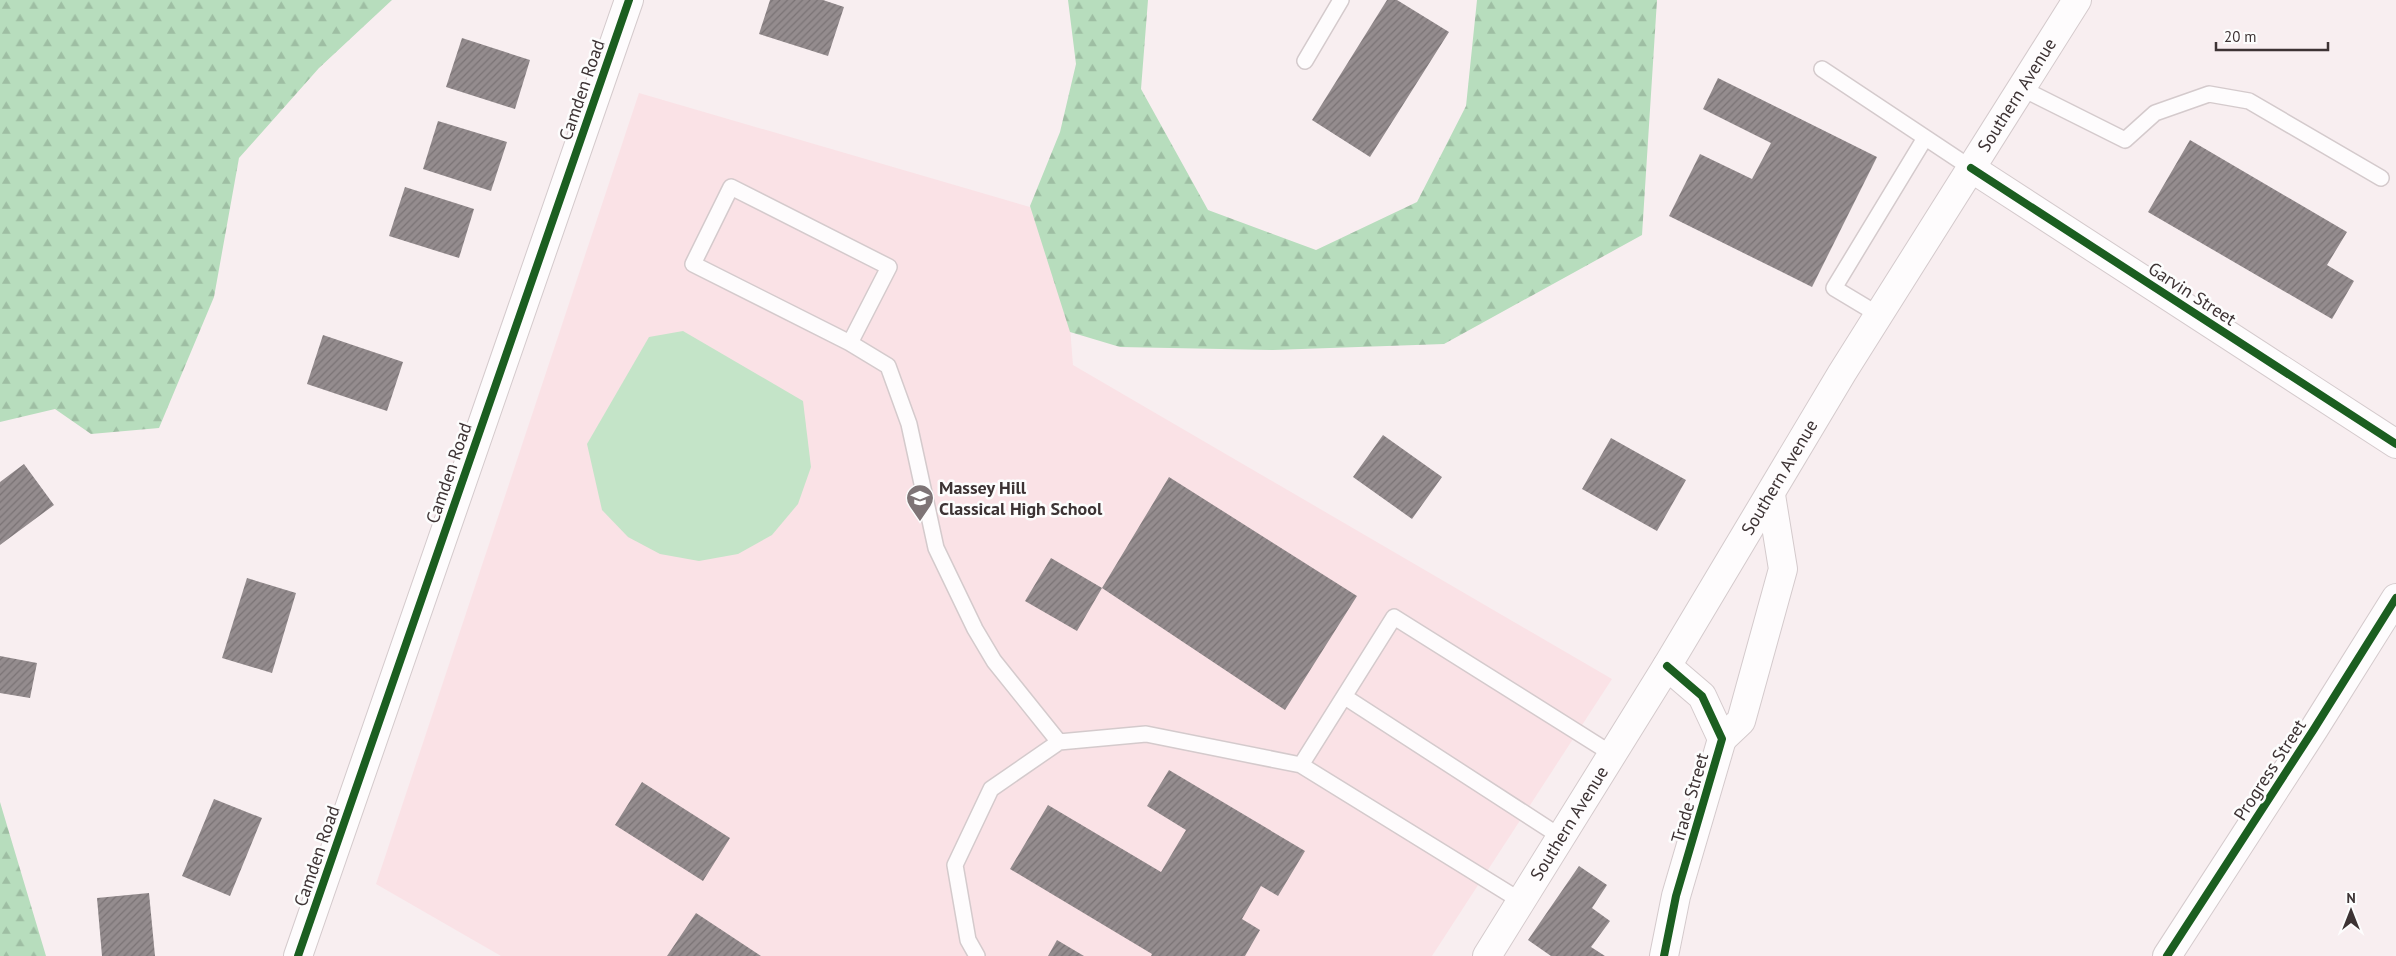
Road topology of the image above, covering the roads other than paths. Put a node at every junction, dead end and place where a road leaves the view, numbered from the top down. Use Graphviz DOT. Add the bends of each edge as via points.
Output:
graph roads {
  1 [pos="629,0"];
  2 [pos="1341,0"];
  3 [pos="2077,0"];
  4 [pos="1305,61"];
  5 [pos="1822,69"];
  6 [pos="2022,88"];
  7 [pos="1925,138"];
  8 [pos="1971,168"];
  9 [pos="2381,178"];
  10 [pos="1879,315"];
  11 [pos="850,343"];
  12 [pos="2396,444"];
  13 [pos="1770,495"];
  14 [pos="2396,598"];
  15 [pos="1667,666"];
  16 [pos="1346,697"];
  17 [pos="1722,739"];
  18 [pos="1059,742"];
  19 [pos="1612,754"];
  20 [pos="1302,765"];
  21 [pos="1561,837"];
  22 [pos="1521,901"];
  23 [pos="298,956"];
  24 [pos="977,956"];
  25 [pos="1487,956"];
  26 [pos="1664,956"];
  27 [pos="2167,956"];
  1 -- 23 [label="street, Camden Road"];
  2 -- 4 [label="lane"];
  3 -- 6 [label="street, Southern Avenue"];
  5 -- 7 [label="lane"];
  6 -- 8 [label="street, Southern Avenue"];
  6 -- 9 [label="lane" via="2125,140 2155,113 2209,94 2249,101"];
  7 -- 8 [label="lane"];
  7 -- 10 [label="lane" via="1834,288"];
  8 -- 10 [label="street, Southern Avenue"];
  8 -- 12 [label="street, Garvin Street"];
  10 -- 13 [label="street, Southern Avenue"];
  11 -- 11 [label="lane" via="889,267 732,186 692,264"];
  11 -- 18 [label="lane" via="888,366 909,424 936,548 994,661"];
  13 -- 15 [label="street, Southern Avenue"];
  13 -- 17 [label="street" via="1783,569 1741,721"];
  14 -- 27 [label="street, Progress Street"];
  15 -- 17 [label="street, Trade Street" via="1702,696"];
  15 -- 19 [label="street, Southern Avenue"];
  16 -- 19 [label="lane" via="1394,617"];
  16 -- 20 [label="lane"];
  16 -- 21 [label="lane"];
  17 -- 26 [label="street, Trade Street" via="1676,896"];
  18 -- 20 [label="lane" via="1146,734"];
  18 -- 24 [label="lane" via="991,789 955,865 968,940"];
  19 -- 21 [label="street, Southern Avenue"];
  20 -- 22 [label="lane"];
  21 -- 22 [label="street, Southern Avenue"];
  22 -- 25 [label="street, Southern Avenue"];
}
